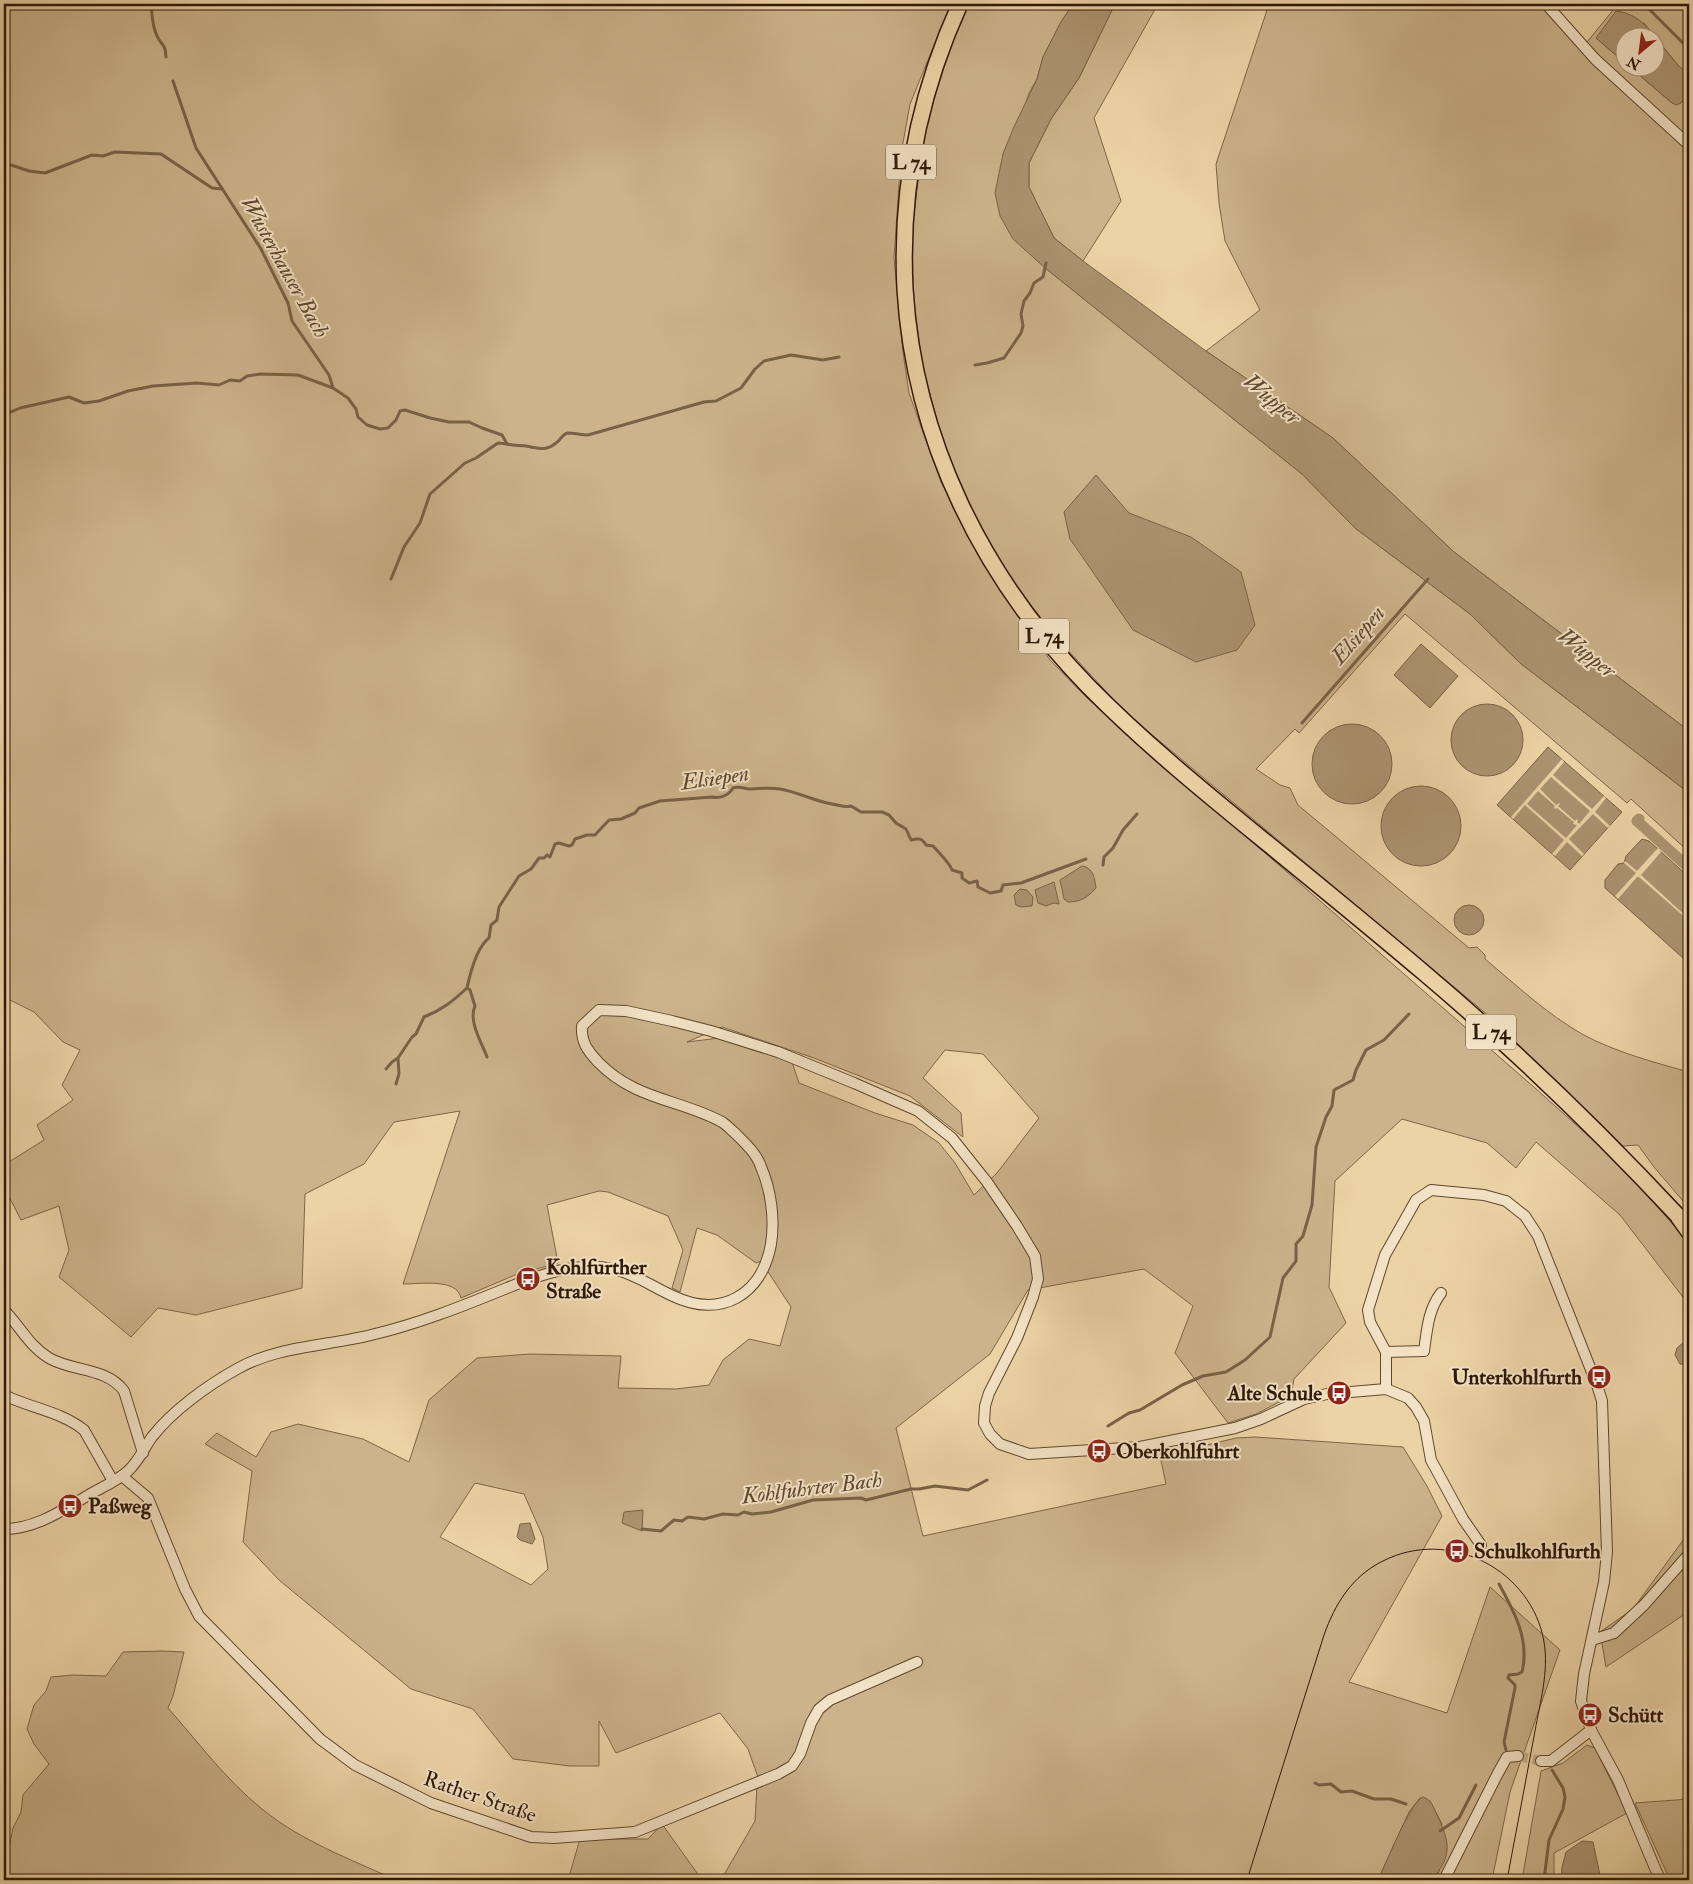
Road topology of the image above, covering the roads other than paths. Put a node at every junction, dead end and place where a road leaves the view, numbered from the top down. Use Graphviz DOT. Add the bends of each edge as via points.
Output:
graph roads {
  1 [pos="960,4"];
  2 [pos="1546,4"];
  3 [pos="1689,145"];
  4 [pos="1686,1225"];
  5 [pos="1441,1293"];
  6 [pos="4,1310"];
  7 [pos="1386,1352"];
  8 [pos="1386,1389"];
  9 [pos="4,1396"];
  10 [pos="143,1452"];
  11 [pos="122,1476"];
  12 [pos="113,1481"];
  13 [pos="4,1529"];
  14 [pos="1481,1545"];
  15 [pos="1689,1554"];
  16 [pos="1592,1640"];
  17 [pos="917,1662"];
  18 [pos="1591,1730"];
  19 [pos="1518,1756"];
  20 [pos="1541,1761"];
  21 [pos="1444,1880"];
  22 [pos="1660,1880"];
  1 -- 4 [label="main road, L 74" via="945,36 914,144 906,209 904,268 909,335 927,419 956,496 985,552 1034,624 1115,712 1176,768 1477,1019 1594,1128"];
  2 -- 3 [label="street" via="1595,59"];
  5 -- 7 [label="street" via="1428,1317 1424,1351"];
  6 -- 10 [label="street" via="35,1348 51,1359 108,1376 117,1382 124,1391"];
  7 -- 8 [label="street"];
  7 -- 16 [label="street" via="1370,1322 1368,1310 1385,1255 1416,1200 1431,1190 1484,1195 1506,1201 1524,1216 1538,1236 1602,1401 1608,1552"];
  8 -- 10 [label="street" via="1304,1399 1235,1428 1140,1447 1029,1454 1000,1444 984,1423 985,1406 1017,1338 1038,1280 1035,1256 972,1161 952,1138 918,1111 778,1052 626,1011 599,1010 582,1026 581,1036 586,1049 604,1068 630,1086 658,1099 725,1123 761,1164 772,1205 772,1242 764,1269 754,1285 730,1300 704,1304 673,1297 644,1280 612,1268 585,1266 528,1279 400,1328 283,1352 239,1367 171,1417"];
  8 -- 14 [label="street" via="1408,1398 1416,1407 1424,1421 1431,1460 1462,1519"];
  9 -- 12 [label="street" via="52,1412 84,1430"];
  10 -- 11 [label="street"];
  11 -- 12 [label="street"];
  11 -- 17 [label="street, Rather Straße" via="148,1498 199,1616 320,1739 355,1764 431,1803 531,1837 635,1832 778,1774 792,1766 819,1709 830,1700"];
  12 -- 13 [label="street" via="44,1520"];
  15 -- 16 [label="street" via="1614,1633"];
  16 -- 18 [label="street" via="1580,1702"];
  18 -- 20 [label="street" via="1551,1761"];
  18 -- 22 [label="street" via="1618,1780"];
  19 -- 21 [label="street" via="1507,1757 1496,1775"];
}
